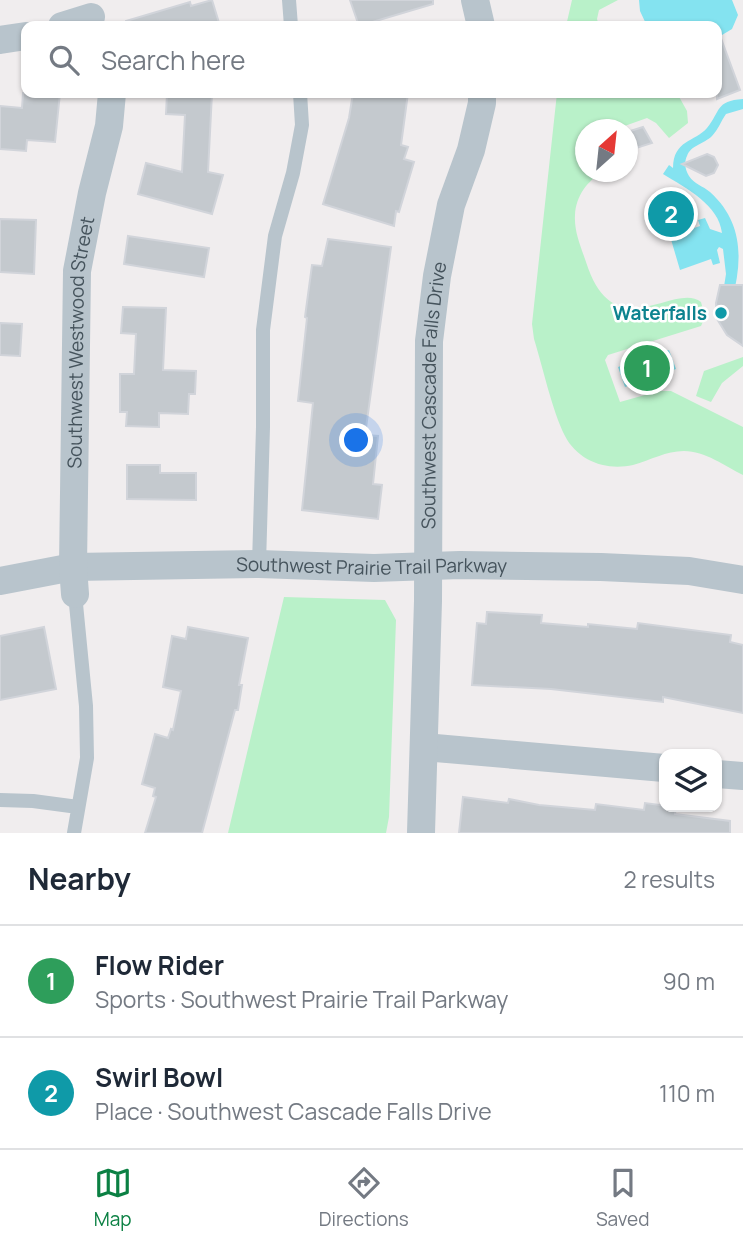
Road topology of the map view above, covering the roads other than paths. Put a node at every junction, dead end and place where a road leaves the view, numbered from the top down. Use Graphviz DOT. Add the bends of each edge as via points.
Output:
graph roads {
  1 [pos="289,0"];
  2 [pos="475,0"];
  3 [pos="90,14"];
  4 [pos="74,21"];
  5 [pos="291,21"];
  6 [pos="480,21"];
  7 [pos="21,37"];
  8 [pos="0,40"];
  9 [pos="112,98"];
  10 [pos="300,98"];
  11 [pos="482,98"];
  12 [pos="259,564"];
  13 [pos="428,567"];
  14 [pos="743,580"];
  15 [pos="0,581"];
  16 [pos="74,581"];
  17 [pos="424,747"];
  18 [pos="659,768"];
  19 [pos="722,774"];
  20 [pos="743,776"];
  21 [pos="0,800"];
  22 [pos="78,807"];
  23 [pos="74,833"];
  24 [pos="421,833"];
  1 -- 5 [label="lane"];
  2 -- 6 [label="street"];
  3 -- 4 [label="street"];
  7 -- 8 [label="street"];
  9 -- 16 [label="street, Southwest Westwood Street" via="77,271"];
  10 -- 12 [label="lane" via="302,125 275,236 263,330"];
  11 -- 13 [label="street, Southwest Cascade Falls Drive" via="471,150 451,205 429,341"];
  12 -- 13 [label="street, Southwest Prairie Trail Parkway"];
  12 -- 16 [label="street, Southwest Prairie Trail Parkway"];
  13 -- 14 [label="street, Southwest Prairie Trail Parkway" via="601,567"];
  13 -- 17 [label="street, Southwest Cascade Falls Drive"];
  15 -- 16 [label="street, Southwest Prairie Trail Parkway"];
  16 -- 22 [label="lane" via="87,758"];
  17 -- 18 [label="street"];
  17 -- 24 [label="street, Southwest Cascade Falls Drive"];
  19 -- 20 [label="street"];
  21 -- 22 [label="lane"];
  22 -- 23 [label="lane"];
}
